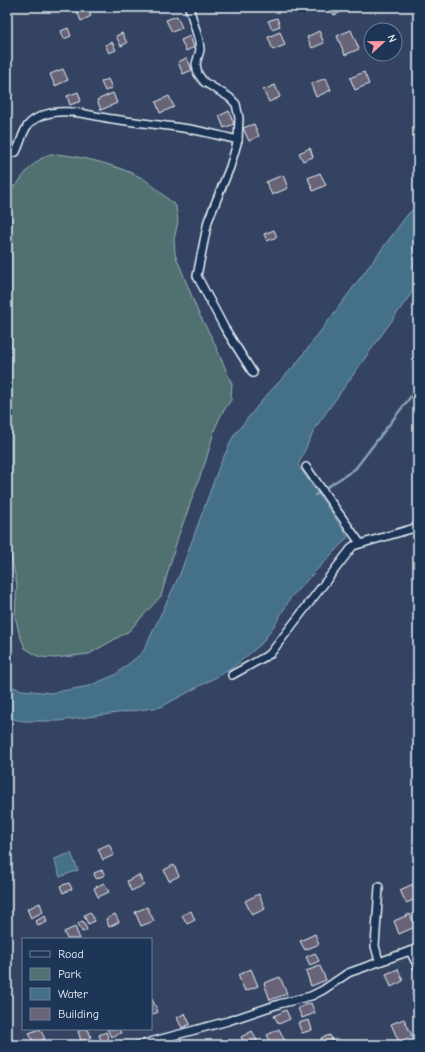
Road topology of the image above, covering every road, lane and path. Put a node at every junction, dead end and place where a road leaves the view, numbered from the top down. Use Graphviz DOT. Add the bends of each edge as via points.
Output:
graph roads {
  1 [pos="189,7"];
  2 [pos="238,140"];
  3 [pos="7,155"];
  4 [pos="253,373"];
  5 [pos="306,467"];
  6 [pos="418,527"];
  7 [pos="360,543"];
  8 [pos="232,675"];
  9 [pos="379,887"];
  10 [pos="418,948"];
  11 [pos="410,951"];
  12 [pos="379,961"];
  13 [pos="418,966"];
  14 [pos="139,1045"];
  1 -- 2 [label="street" via="199,41 200,50 196,64 198,74 204,82 236,104 239,118"];
  2 -- 3 [label="street" via="190,129 78,112 58,113 41,115 31,122 24,128 16,152"];
  2 -- 4 [label="street" via="208,222 197,276 224,327"];
  5 -- 7 [label="street"];
  6 -- 7 [label="street"];
  7 -- 8 [label="street" via="353,546 270,654"];
  9 -- 12 [label="street" via="375,946"];
  10 -- 11 [label="street"];
  11 -- 12 [label="street"];
  11 -- 13 [label="street"];
  12 -- 14 [label="street" via="348,973 311,996"];
}
